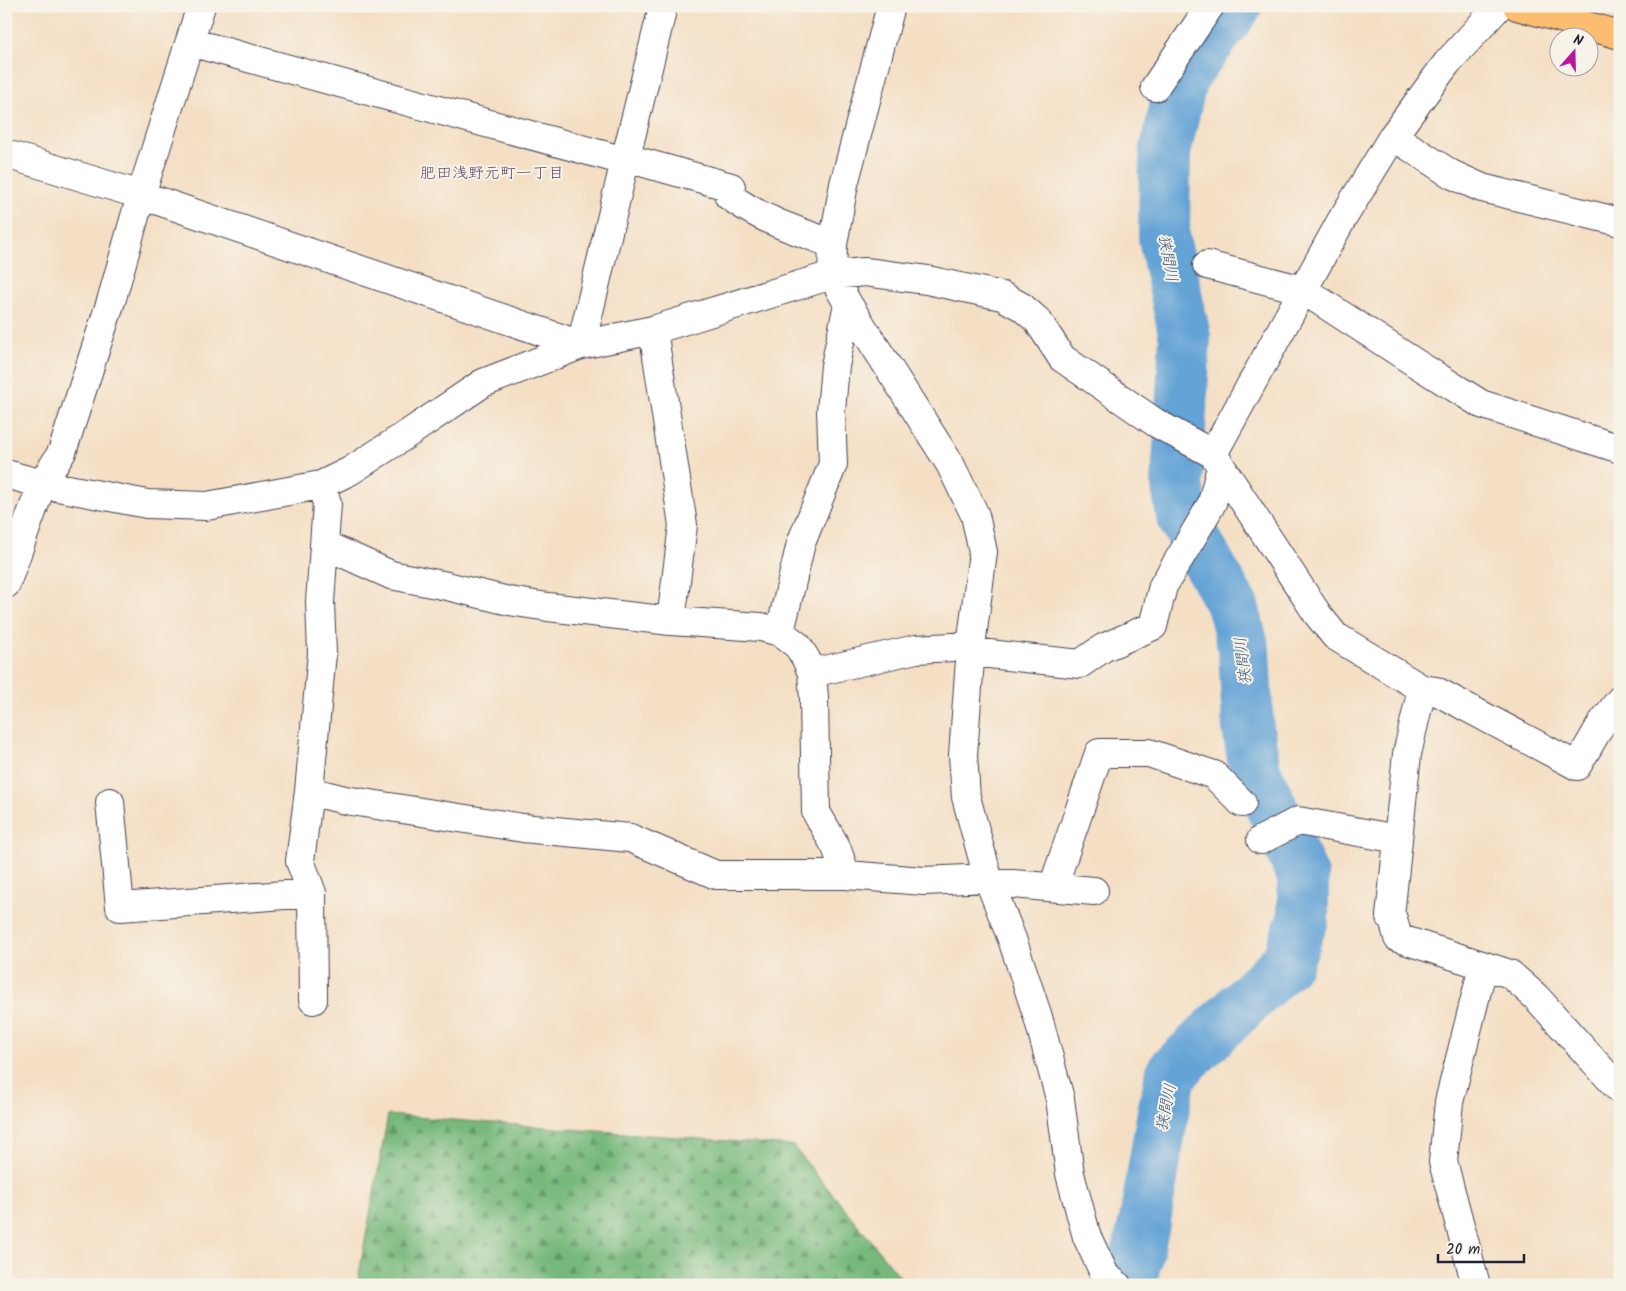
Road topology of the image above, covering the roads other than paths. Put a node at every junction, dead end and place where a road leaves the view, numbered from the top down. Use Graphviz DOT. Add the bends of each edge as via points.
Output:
graph roads {
  1 [pos="201,6"];
  2 [pos="660,6"];
  3 [pos="891,6"];
  4 [pos="1210,6"];
  5 [pos="1499,6"];
  6 [pos="1517,6"];
  7 [pos="1620,35"];
  8 [pos="190,42"];
  9 [pos="1155,87"];
  10 [pos="1393,136"];
  11 [pos="6,154"];
  12 [pos="625,162"];
  13 [pos="141,196"];
  14 [pos="1620,222"];
  15 [pos="833,244"];
  16 [pos="1207,265"];
  17 [pos="832,275"];
  18 [pos="1303,290"];
  19 [pos="848,304"];
  20 [pos="653,330"];
  21 [pos="581,345"];
  22 [pos="1620,449"];
  23 [pos="1210,455"];
  24 [pos="6,474"];
  25 [pos="42,484"];
  26 [pos="321,485"];
  27 [pos="325,546"];
  28 [pos="6,584"];
  29 [pos="671,621"];
  30 [pos="780,632"];
  31 [pos="971,649"];
  32 [pos="812,672"];
  33 [pos="1422,689"];
  34 [pos="1620,700"];
  35 [pos="309,791"];
  36 [pos="110,802"];
  37 [pos="1242,803"];
  38 [pos="1398,839"];
  39 [pos="1261,840"];
  40 [pos="846,875"];
  41 [pos="989,881"];
  42 [pos="1053,887"];
  43 [pos="1094,891"];
  44 [pos="312,893"];
  45 [pos="1483,967"];
  46 [pos="312,1000"];
  47 [pos="1620,1090"];
  48 [pos="1117,1285"];
  49 [pos="1476,1285"];
  1 -- 8 [label="street"];
  2 -- 12 [label="street" via="662,11"];
  3 -- 15 [label="street" via="844,184"];
  4 -- 9 [label="street"];
  5 -- 10 [label="street" via="1447,63"];
  6 -- 7 [label="main road"];
  8 -- 12 [label="street"];
  8 -- 13 [label="street"];
  10 -- 14 [label="street" via="1451,174 1482,188"];
  10 -- 18 [label="street"];
  11 -- 13 [label="street"];
  12 -- 15 [label="street" via="641,162 731,187 729,196 746,208 766,219"];
  12 -- 21 [label="street"];
  13 -- 21 [label="street"];
  13 -- 25 [label="street" via="62,452"];
  15 -- 17 [label="street"];
  16 -- 18 [label="street"];
  17 -- 19 [label="street"];
  17 -- 20 [label="street"];
  17 -- 23 [label="street" via="865,272 927,280 1002,296 1038,321 1062,358"];
  18 -- 22 [label="street" via="1482,404"];
  18 -- 23 [label="street"];
  19 -- 30 [label="street" via="835,366 831,411 833,464 801,543"];
  19 -- 31 [label="street" via="950,464 974,515 983,552"];
  20 -- 21 [label="street"];
  20 -- 29 [label="street" via="683,526"];
  21 -- 26 [label="street" via="483,383 350,471"];
  23 -- 31 [label="street" via="1212,503 1163,586 1154,626 1103,648 1080,664"];
  23 -- 33 [label="street" via="1335,636"];
  24 -- 25 [label="street"];
  25 -- 26 [label="street" via="148,504 208,506"];
  25 -- 28 [label="street"];
  26 -- 27 [label="street" via="327,503"];
  27 -- 29 [label="street" via="390,575 509,601"];
  27 -- 35 [label="street" via="320,602 322,653"];
  29 -- 30 [label="street" via="761,627"];
  30 -- 32 [label="street" via="798,646"];
  31 -- 32 [label="street" via="916,649"];
  31 -- 41 [label="street" via="963,755 966,797"];
  32 -- 40 [label="street" via="816,812 836,847"];
  33 -- 34 [label="street" via="1436,691 1578,766 1602,723"];
  33 -- 38 [label="street" via="1407,754"];
  35 -- 40 [label="street" via="345,800 523,828 630,838 716,876"];
  35 -- 44 [label="street" via="300,861"];
  36 -- 44 [label="street" via="120,907"];
  37 -- 42 [label="street" via="1214,775 1149,753 1099,753"];
  38 -- 39 [label="street" via="1298,821"];
  38 -- 45 [label="street" via="1390,916 1398,938"];
  40 -- 41 [label="street" via="924,881"];
  41 -- 42 [label="street"];
  41 -- 48 [label="street" via="1038,1017 1060,1099 1070,1174 1087,1237 1105,1275"];
  42 -- 43 [label="street"];
  44 -- 46 [label="street"];
  45 -- 47 [label="street" via="1510,974 1536,997"];
  45 -- 49 [label="street" via="1448,1102 1442,1162"];
}
